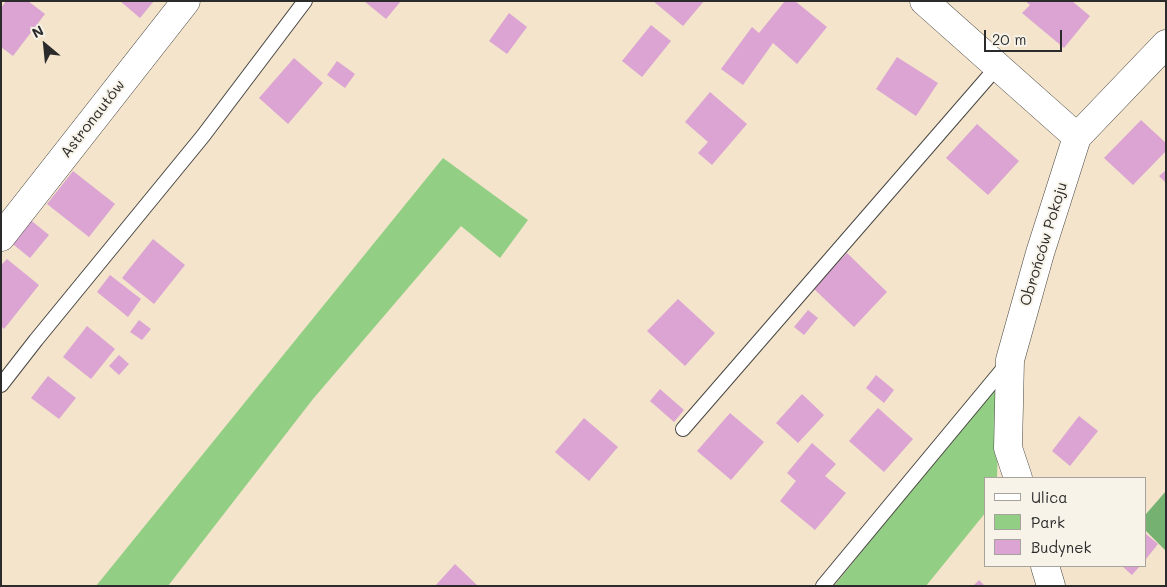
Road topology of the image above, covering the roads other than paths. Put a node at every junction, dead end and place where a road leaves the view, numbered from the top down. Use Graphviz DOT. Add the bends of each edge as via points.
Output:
graph roads {
  1 [pos="186,1"];
  2 [pos="305,1"];
  3 [pos="924,1"];
  4 [pos="1166,44"];
  5 [pos="997,67"];
  6 [pos="1077,137"];
  7 [pos="1,237"];
  8 [pos="1010,360"];
  9 [pos="1,385"];
  10 [pos="683,429"];
  11 [pos="1018,477"];
  12 [pos="1045,567"];
  13 [pos="823,586"];
  14 [pos="1051,586"];
  1 -- 7 [label="street, Astronautów"];
  2 -- 9 [label="lane" via="203,136"];
  3 -- 5 [label="street"];
  4 -- 6 [label="street, Obrońców Pokoju"];
  5 -- 6 [label="street"];
  5 -- 10 [label="lane"];
  6 -- 8 [label="street, Obrońców Pokoju"];
  8 -- 11 [label="street, Obrońców Pokoju" via="1008,448"];
  8 -- 13 [label="lane"];
  12 -- 14 [label="street"];
}
